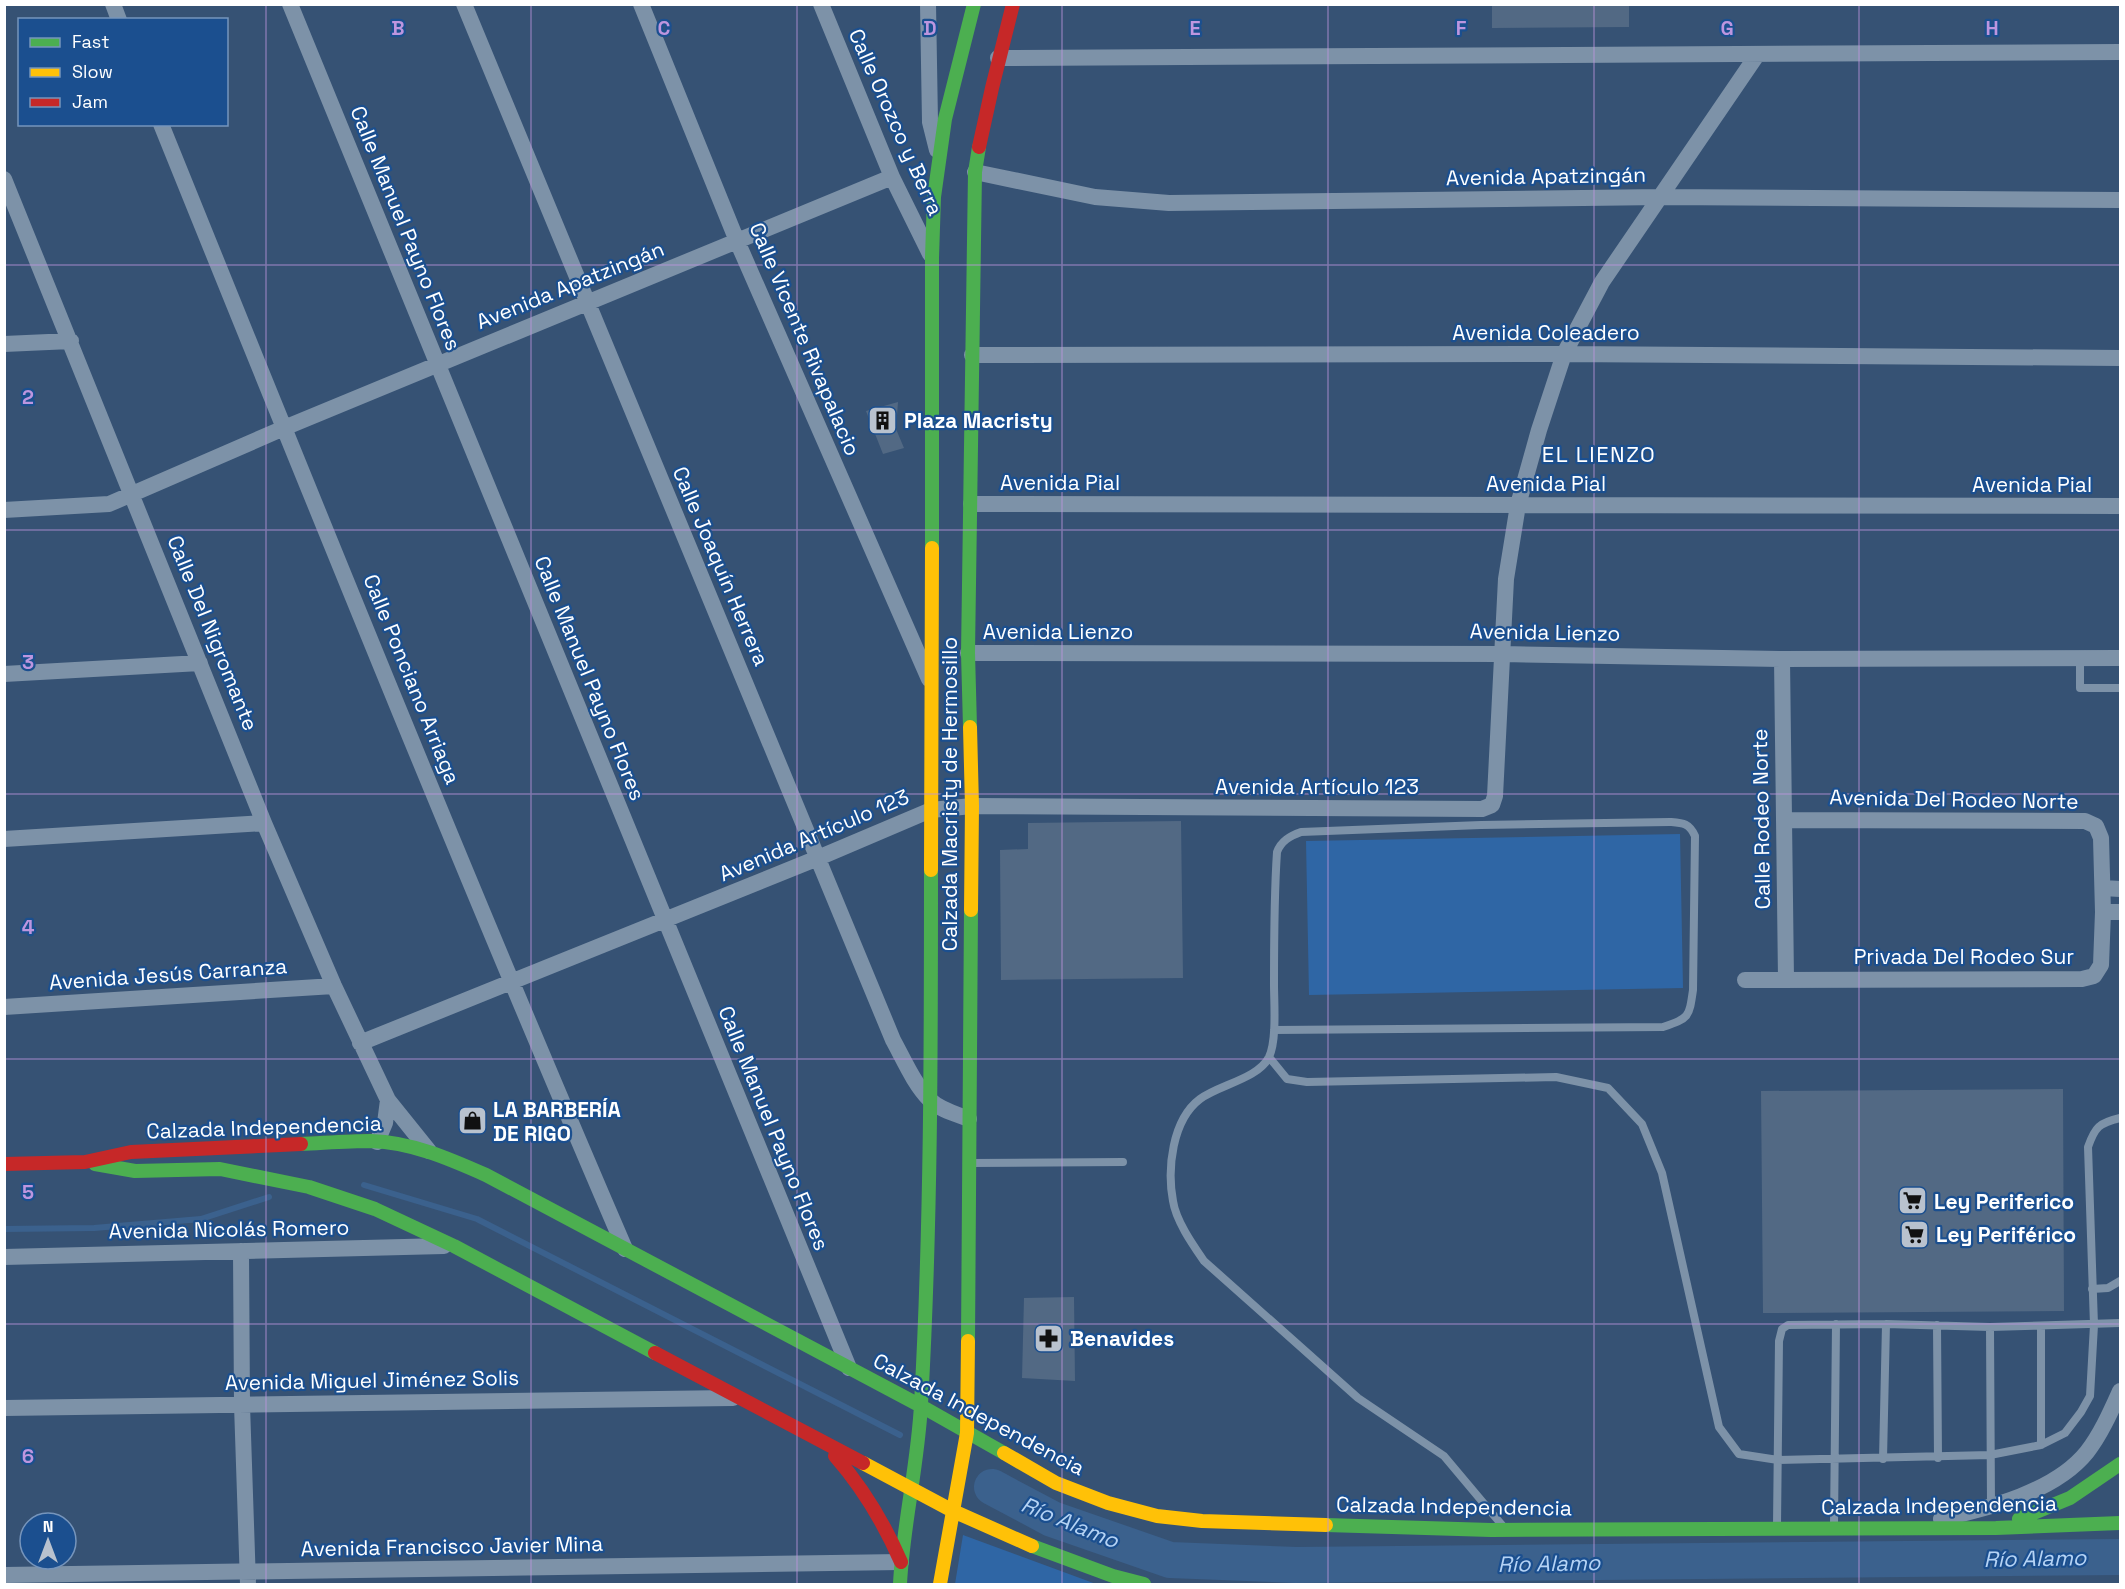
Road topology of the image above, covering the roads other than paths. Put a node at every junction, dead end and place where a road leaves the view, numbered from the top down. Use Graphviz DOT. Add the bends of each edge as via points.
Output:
graph roads {
  1 [pos="290,4"];
  2 [pos="464,4"];
  3 [pos="641,4"];
  4 [pos="821,4"];
  5 [pos="928,4"];
  6 [pos="974,4"];
  7 [pos="1013,4"];
  8 [pos="2121,52"];
  9 [pos="1757,55"];
  10 [pos="998,58"];
  11 [pos="946,119"];
  12 [pos="162,126"];
  13 [pos="954,142"];
  14 [pos="939,157"];
  15 [pos="962,157"];
  16 [pos="975,172"];
  17 [pos="892,177"];
  18 [pos="4,179"];
  19 [pos="1660,197"];
  20 [pos="2121,200"];
  21 [pos="737,241"];
  22 [pos="932,258"];
  23 [pos="587,303"];
  24 [pos="71,341"];
  25 [pos="4,344"];
  26 [pos="1564,354"];
  27 [pos="972,356"];
  28 [pos="2121,358"];
  29 [pos="437,365"];
  30 [pos="284,428"];
  31 [pos="133,493"];
  32 [pos="971,504"];
  33 [pos="1518,505"];
  34 [pos="2121,506"];
  35 [pos="4,510"];
  36 [pos="968,653"];
  37 [pos="1503,654"];
  38 [pos="2080,658"];
  39 [pos="2121,658"];
  40 [pos="1782,659"];
  41 [pos="200,663"];
  42 [pos="4,674"];
  43 [pos="933,688"];
  44 [pos="2121,688"];
  45 [pos="1491,805"];
  46 [pos="972,806"];
  47 [pos="931,810"];
  48 [pos="1784,820"];
  49 [pos="264,823"];
  50 [pos="1481,825"];
  51 [pos="4,838"];
  52 [pos="818,858"];
  53 [pos="2103,888"];
  54 [pos="2121,889"];
  55 [pos="2103,912"];
  56 [pos="2121,912"];
  57 [pos="666,920"];
  58 [pos="1786,979"];
  59 [pos="1745,980"];
  60 [pos="512,981"];
  61 [pos="334,986"];
  62 [pos="4,1007"];
  63 [pos="1274,1030"];
  64 [pos="360,1043"];
  65 [pos="1269,1057"];
  66 [pos="388,1100"];
  67 [pos="931,1101"];
  68 [pos="2121,1118"];
  69 [pos="969,1119"];
  70 [pos="377,1142"];
  71 [pos="431,1154"];
  72 [pos="85,1162"];
  73 [pos="1123,1162"];
  74 [pos="4,1164"];
  75 [pos="970,1164"];
  76 [pos="454,1246"];
  77 [pos="625,1249"];
  78 [pos="241,1251"];
  79 [pos="4,1257"];
  80 [pos="2121,1281"];
  81 [pos="2092,1289"];
  82 [pos="2121,1323"];
  83 [pos="1836,1324"];
  84 [pos="1886,1324"];
  85 [pos="1937,1325"];
  86 [pos="2094,1325"];
  87 [pos="2041,1326"];
  88 [pos="1990,1327"];
  89 [pos="849,1368"];
  90 [pos="2121,1391"];
  91 [pos="740,1398"];
  92 [pos="243,1404"];
  93 [pos="921,1406"];
  94 [pos="4,1408"];
  95 [pos="967,1433"];
  96 [pos="822,1442"];
  97 [pos="2041,1445"];
  98 [pos="1990,1455"];
  99 [pos="1938,1458"];
  100 [pos="1883,1459"];
  101 [pos="1778,1460"];
  102 [pos="1834,1460"];
  103 [pos="2121,1464"];
  104 [pos="912,1491"];
  105 [pos="1991,1506"];
  106 [pos="953,1511"];
  107 [pos="2121,1523"];
  108 [pos="1901,1528"];
  109 [pos="1996,1528"];
  110 [pos="1777,1529"];
  111 [pos="1833,1529"];
  112 [pos="1506,1530"];
  113 [pos="901,1562"];
  114 [pos="4,1575"];
  115 [pos="248,1578"];
  116 [pos="900,1584"];
  117 [pos="940,1584"];
  118 [pos="1144,1584"];
  1 -- 29 [label="street, Calle Manuel Payno Flores"];
  2 -- 23 [label="street, Calle Joaquín Herrera"];
  3 -- 21 [label="street, Calle Vicente Rivapalacio"];
  4 -- 17 [label="street, Calle Orozco y Berra"];
  5 -- 14 [label="street" via="930,122"];
  6 -- 11 [label="main road, Calzada Macristy de Hermosillo"];
  7 -- 10 [label="main road, Calzada Macristy de Hermosillo"];
  8 -- 9 [label="street"];
  9 -- 10 [label="street"];
  9 -- 19 [label="street"];
  10 -- 16 [label="main road, Calzada Macristy de Hermosillo"];
  11 -- 13 [label="main road"];
  11 -- 14 [label="main road, Calzada Macristy de Hermosillo"];
  12 -- 30 [label="street, Calle Ponciano Arriaga"];
  14 -- 22 [label="main road, Calzada Macristy de Hermosillo"];
  15 -- 16 [label="main road"];
  16 -- 19 [label="street, Avenida Apatzingán" via="1095,197 1169,203"];
  16 -- 27 [label="main road, Calzada Macristy de Hermosillo"];
  17 -- 21 [label="street, Avenida Apatzingán"];
  17 -- 22 [label="street, Calle Orozco y Berra"];
  18 -- 24 [label="street, Calle Del Nigromante"];
  19 -- 20 [label="street, Avenida Apatzingán"];
  19 -- 26 [label="street" via="1602,282"];
  21 -- 23 [label="street, Avenida Apatzingán"];
  21 -- 43 [label="street, Calle Vicente Rivapalacio"];
  22 -- 43 [label="main road, Calzada Macristy de Hermosillo"];
  23 -- 29 [label="street, Avenida Apatzingán"];
  23 -- 52 [label="street, Calle Joaquín Herrera"];
  24 -- 25 [label="street"];
  24 -- 31 [label="street, Calle Del Nigromante"];
  26 -- 27 [label="street, Avenida Coleadero"];
  26 -- 28 [label="street, Avenida Coleadero"];
  26 -- 33 [label="street"];
  27 -- 32 [label="main road, Calzada Macristy de Hermosillo"];
  29 -- 30 [label="street, Avenida Apatzingán"];
  29 -- 57 [label="street, Calle Manuel Payno Flores"];
  30 -- 31 [label="street, Avenida Apatzingán"];
  30 -- 60 [label="street, Calle Ponciano Arriaga"];
  31 -- 35 [label="street, Avenida Apatzingán" via="109,504"];
  31 -- 41 [label="street, Calle Del Nigromante"];
  32 -- 33 [label="street, Avenida Pial"];
  32 -- 36 [label="main road, Calzada Macristy de Hermosillo"];
  33 -- 34 [label="street, Avenida Pial"];
  33 -- 37 [label="street" via="1506,579"];
  36 -- 37 [label="street, Avenida Lienzo"];
  36 -- 46 [label="main road, Calzada Macristy de Hermosillo"];
  37 -- 40 [label="street, Avenida Lienzo"];
  37 -- 45 [label="street" via="1495,796"];
  38 -- 39 [label="street, Avenida Lienzo"];
  38 -- 40 [label="street, Avenida Lienzo"];
  38 -- 44 [label="lane" via="2080,688"];
  40 -- 48 [label="street, Calle Rodeo Norte"];
  41 -- 42 [label="street"];
  41 -- 49 [label="street, Calle Del Nigromante"];
  43 -- 47 [label="main road, Calzada Macristy de Hermosillo"];
  45 -- 46 [label="street, Avenida Artículo 123" via="1482,809"];
  45 -- 50 [label="lane"];
  46 -- 47 [label="street, Avenida Artículo 123"];
  46 -- 69 [label="main road, Calzada Macristy de Hermosillo"];
  47 -- 52 [label="street, Avenida Artículo 123"];
  47 -- 67 [label="main road, Calzada Macristy de Hermosillo"];
  48 -- 53 [label="street, Avenida Del Rodeo Norte" via="2085,820 2096,826 2101,838"];
  48 -- 58 [label="street, Calle Rodeo Norte"];
  49 -- 51 [label="street"];
  49 -- 61 [label="street, Calle Del Nigromante"];
  50 -- 63 [label="lane" via="1300,832 1280,845 1274,897"];
  50 -- 63 [label="lane" via="1670,822 1691,827 1695,836 1693,990 1690,1010 1683,1020 1662,1027"];
  52 -- 57 [label="street, Avenida Artículo 123"];
  52 -- 67 [label="street, Calle Joaquín Herrera" via="893,1040"];
  53 -- 54 [label="street"];
  53 -- 55 [label="street, Privada Del Rodeo Sur"];
  55 -- 56 [label="street"];
  55 -- 58 [label="street, Privada Del Rodeo Sur" via="2101,965 2094,976 2082,979"];
  57 -- 60 [label="street, Avenida Artículo 123"];
  57 -- 89 [label="street, Calle Manuel Payno Flores"];
  58 -- 59 [label="street, Privada Del Rodeo Sur"];
  60 -- 64 [label="street, Avenida Artículo 123"];
  60 -- 77 [label="street, Calle Ponciano Arriaga"];
  61 -- 62 [label="street, Avenida Jesús Carranza"];
  61 -- 64 [label="street, Calle Del Nigromante"];
  63 -- 65 [label="lane"];
  64 -- 66 [label="street, Calle Del Nigromante"];
  65 -- 101 [label="lane" via="1287,1079 1307,1082 1556,1077 1608,1088 1642,1124 1662,1173 1719,1428 1739,1454"];
  65 -- 112 [label="lane" via="1258,1069 1199,1099 1183,1120 1171,1154 1173,1202 1188,1237 1204,1261 1358,1398 1444,1456"];
  66 -- 70 [label="street"];
  66 -- 71 [label="street, Calle Del Nigromante"];
  67 -- 69 [label="street, Calle Joaquín Herrera"];
  67 -- 93 [label="main road, Calzada Macristy de Hermosillo"];
  68 -- 81 [label="lane" via="2104,1122 2094,1131 2088,1147"];
  69 -- 75 [label="main road, Calzada Macristy de Hermosillo"];
  70 -- 71 [label="main road, Calzada Independencia"];
  70 -- 72 [label="main road, Calzada Independencia" via="131,1152"];
  71 -- 77 [label="main road, Calzada Independencia" via="486,1175"];
  72 -- 74 [label="main road, Calzada Independencia"];
  72 -- 76 [label="main road, Calzada Independencia" via="135,1172 220,1169 309,1187 375,1209"];
  73 -- 75 [label="lane"];
  75 -- 95 [label="main road, Calzada Macristy de Hermosillo"];
  76 -- 78 [label="street, Avenida Nicolás Romero"];
  76 -- 91 [label="main road, Calzada Independencia"];
  77 -- 89 [label="main road, Calzada Independencia"];
  78 -- 79 [label="street, Avenida Nicolás Romero"];
  78 -- 92 [label="street"];
  80 -- 81 [label="lane" via="2108,1288"];
  81 -- 86 [label="lane"];
  82 -- 86 [label="lane"];
  83 -- 84 [label="lane"];
  83 -- 101 [label="lane" via="1795,1324 1782,1329"];
  83 -- 102 [label="lane"];
  84 -- 85 [label="lane"];
  84 -- 100 [label="lane"];
  85 -- 88 [label="lane"];
  85 -- 99 [label="lane"];
  86 -- 87 [label="lane"];
  86 -- 97 [label="lane" via="2090,1396 2065,1433"];
  87 -- 88 [label="lane"];
  87 -- 97 [label="lane"];
  88 -- 98 [label="lane"];
  89 -- 93 [label="main road, Calzada Independencia"];
  90 -- 105 [label="street" via="2086,1452 2064,1473 2025,1495"];
  91 -- 92 [label="street, Avenida Miguel Jiménez Solis"];
  91 -- 96 [label="main road, Calzada Independencia"];
  92 -- 94 [label="street, Avenida Miguel Jiménez Solis"];
  92 -- 115 [label="street"];
  93 -- 95 [label="main road, Calzada Independencia"];
  93 -- 104 [label="main road, Calzada Macristy de Hermosillo"];
  95 -- 106 [label="main road, Calzada Macristy de Hermosillo"];
  95 -- 112 [label="main road, Calzada Independencia" via="1056,1483 1157,1516 1202,1521"];
  96 -- 104 [label="main road, Calzada Independencia"];
  96 -- 113 [label="main road" via="872,1502"];
  97 -- 98 [label="lane"];
  98 -- 99 [label="lane"];
  98 -- 105 [label="lane"];
  99 -- 100 [label="lane"];
  100 -- 102 [label="lane"];
  101 -- 102 [label="lane"];
  101 -- 110 [label="lane"];
  102 -- 111 [label="lane"];
  103 -- 109 [label="main road" via="2070,1498"];
  104 -- 106 [label="main road, Calzada Independencia"];
  104 -- 113 [label="main road, Calzada Macristy de Hermosillo"];
  105 -- 108 [label="street"];
  106 -- 117 [label="main road, Calzada Macristy de Hermosillo"];
  106 -- 118 [label="main road, Calzada Independencia" via="1048,1553"];
  107 -- 109 [label="main road, Calzada Independencia"];
  108 -- 109 [label="main road, Calzada Independencia"];
  108 -- 111 [label="main road, Calzada Independencia"];
  110 -- 111 [label="main road, Calzada Independencia"];
  110 -- 112 [label="main road, Calzada Independencia"];
  113 -- 115 [label="street, Avenida Francisco Javier Mina"];
  113 -- 116 [label="main road, Calzada Macristy de Hermosillo"];
  114 -- 115 [label="street, Avenida Francisco Javier Mina"];
}
